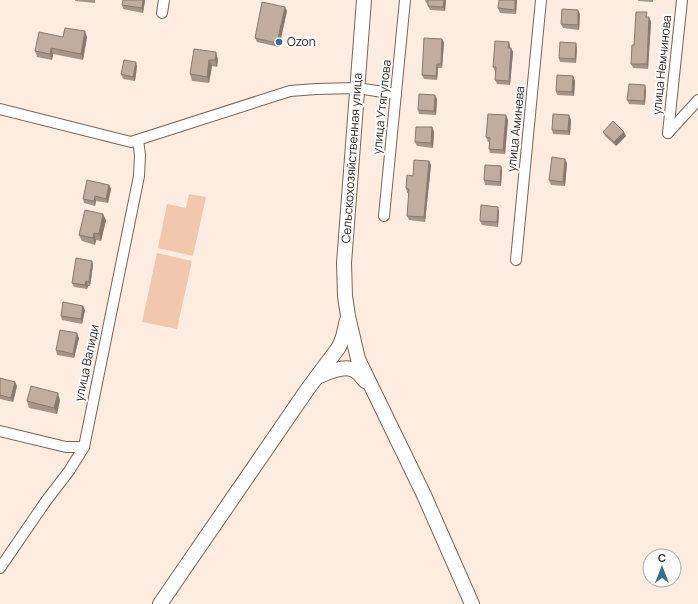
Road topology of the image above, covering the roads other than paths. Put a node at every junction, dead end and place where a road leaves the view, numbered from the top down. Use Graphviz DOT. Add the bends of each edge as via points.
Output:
graph roads {
  1 [pos="164,0"];
  2 [pos="364,0"];
  3 [pos="405,0"];
  4 [pos="541,0"];
  5 [pos="682,0"];
  6 [pos="162,13"];
  7 [pos="357,88"];
  8 [pos="396,94"];
  9 [pos="698,100"];
  10 [pos="0,109"];
  11 [pos="138,140"];
  12 [pos="384,216"];
  13 [pos="516,260"];
  14 [pos="348,316"];
  15 [pos="317,377"];
  16 [pos="374,391"];
  17 [pos="0,432"];
  18 [pos="84,447"];
  19 [pos="0,568"];
  20 [pos="160,604"];
  21 [pos="472,604"];
  1 -- 6 [label="street"];
  2 -- 7 [label="main road, Сельскохозяйственная улица"];
  3 -- 8 [label="street, улица Утягулова"];
  4 -- 13 [label="street, улица Аминева"];
  5 -- 9 [label="street, улица Немчинова" via="668,133"];
  7 -- 8 [label="street"];
  7 -- 11 [label="street" via="290,91"];
  7 -- 14 [label="main road, Сельскохозяйственная улица" via="344,263"];
  8 -- 12 [label="street, улица Утягулова"];
  10 -- 11 [label="street" via="131,142"];
  11 -- 18 [label="street, улица Валиди" via="139,176"];
  14 -- 15 [label="main road" via="339,347"];
  14 -- 16 [label="main road, Сельскохозяйственная улица" via="358,360"];
  15 -- 16 [label="main road" via="341,369 353,369"];
  15 -- 20 [label="main road"];
  16 -- 21 [label="main road, Сельскохозяйственная улица"];
  17 -- 18 [label="street" via="66,447"];
  18 -- 19 [label="street, улица Валиди"];
}
